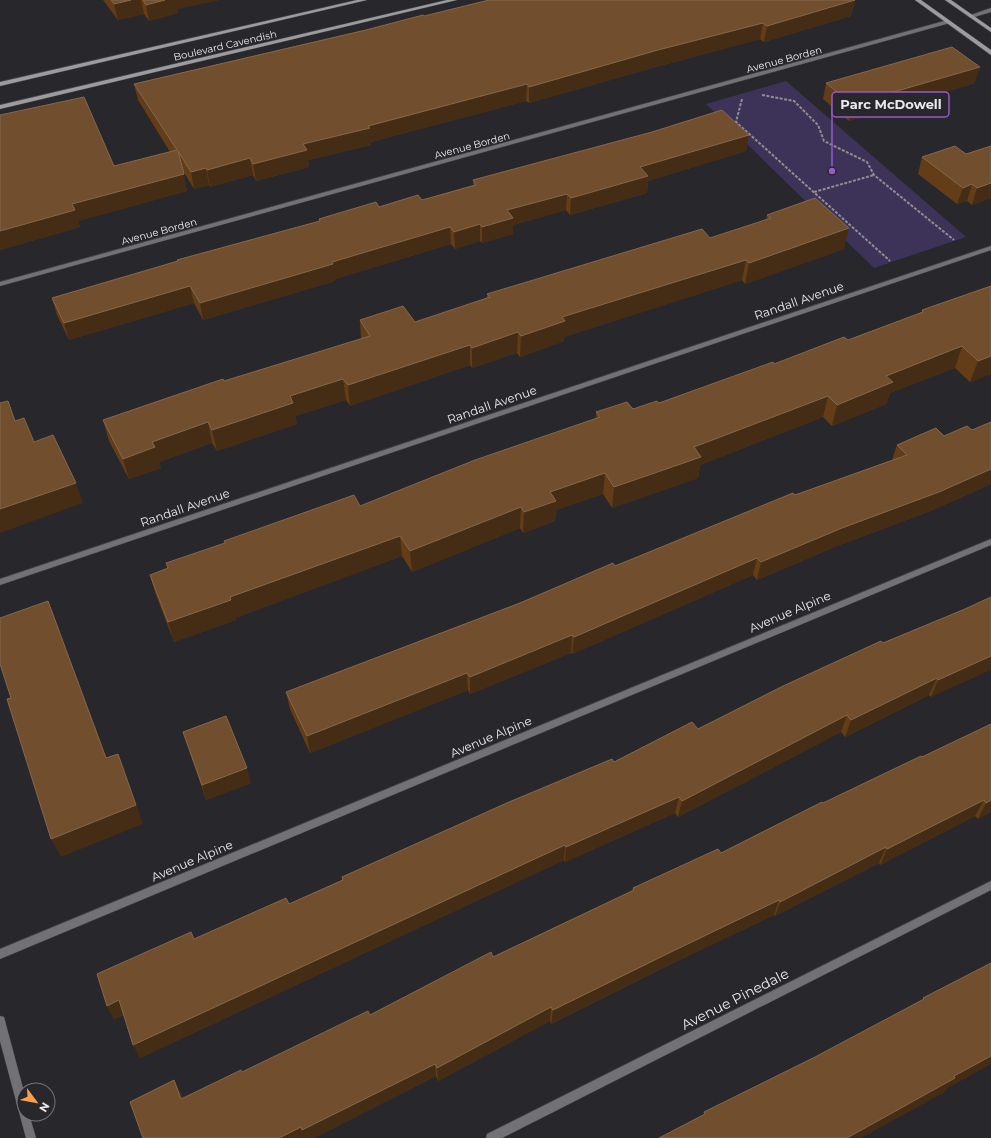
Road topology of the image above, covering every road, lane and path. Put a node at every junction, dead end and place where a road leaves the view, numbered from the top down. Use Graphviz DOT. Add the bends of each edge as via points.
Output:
graph roads {
  1 [pos="364,0"];
  2 [pos="454,0"];
  3 [pos="918,0"];
  4 [pos="948,0"];
  5 [pos="991,10"];
  6 [pos="971,16"];
  7 [pos="948,22"];
  8 [pos="991,30"];
  9 [pos="991,53"];
  10 [pos="0,84"];
  11 [pos="756,94"];
  12 [pos="740,96"];
  13 [pos="0,107"];
  14 [pos="874,174"];
  15 [pos="814,192"];
  16 [pos="956,242"];
  17 [pos="991,248"];
  18 [pos="893,264"];
  19 [pos="0,284"];
  20 [pos="991,542"];
  21 [pos="0,582"];
  22 [pos="991,885"];
  23 [pos="0,954"];
  24 [pos="0,1020"];
  25 [pos="16,1082"];
  26 [pos="27,1122"];
  27 [pos="31,1138"];
  28 [pos="491,1138"];
  1 -- 10 [label="main road, Boulevard Cavendish"];
  2 -- 13 [label="main road, Boulevard Cavendish"];
  3 -- 7 [label="main road"];
  4 -- 6 [label="main road"];
  5 -- 6 [label="street"];
  6 -- 8 [label="main road"];
  7 -- 9 [label="main road"];
  7 -- 19 [label="street, Avenue Borden"];
  11 -- 14 [label="path" via="794,101 818,125 824,141 867,162"];
  12 -- 15 [label="path" via="742,99 736,122"];
  14 -- 15 [label="path"];
  14 -- 16 [label="path"];
  15 -- 18 [label="path"];
  17 -- 21 [label="street, Randall Avenue"];
  20 -- 23 [label="street, Avenue Alpine"];
  22 -- 28 [label="street, Avenue Pinedale"];
  24 -- 25 [label="street"];
  26 -- 27 [label="street"];
}
